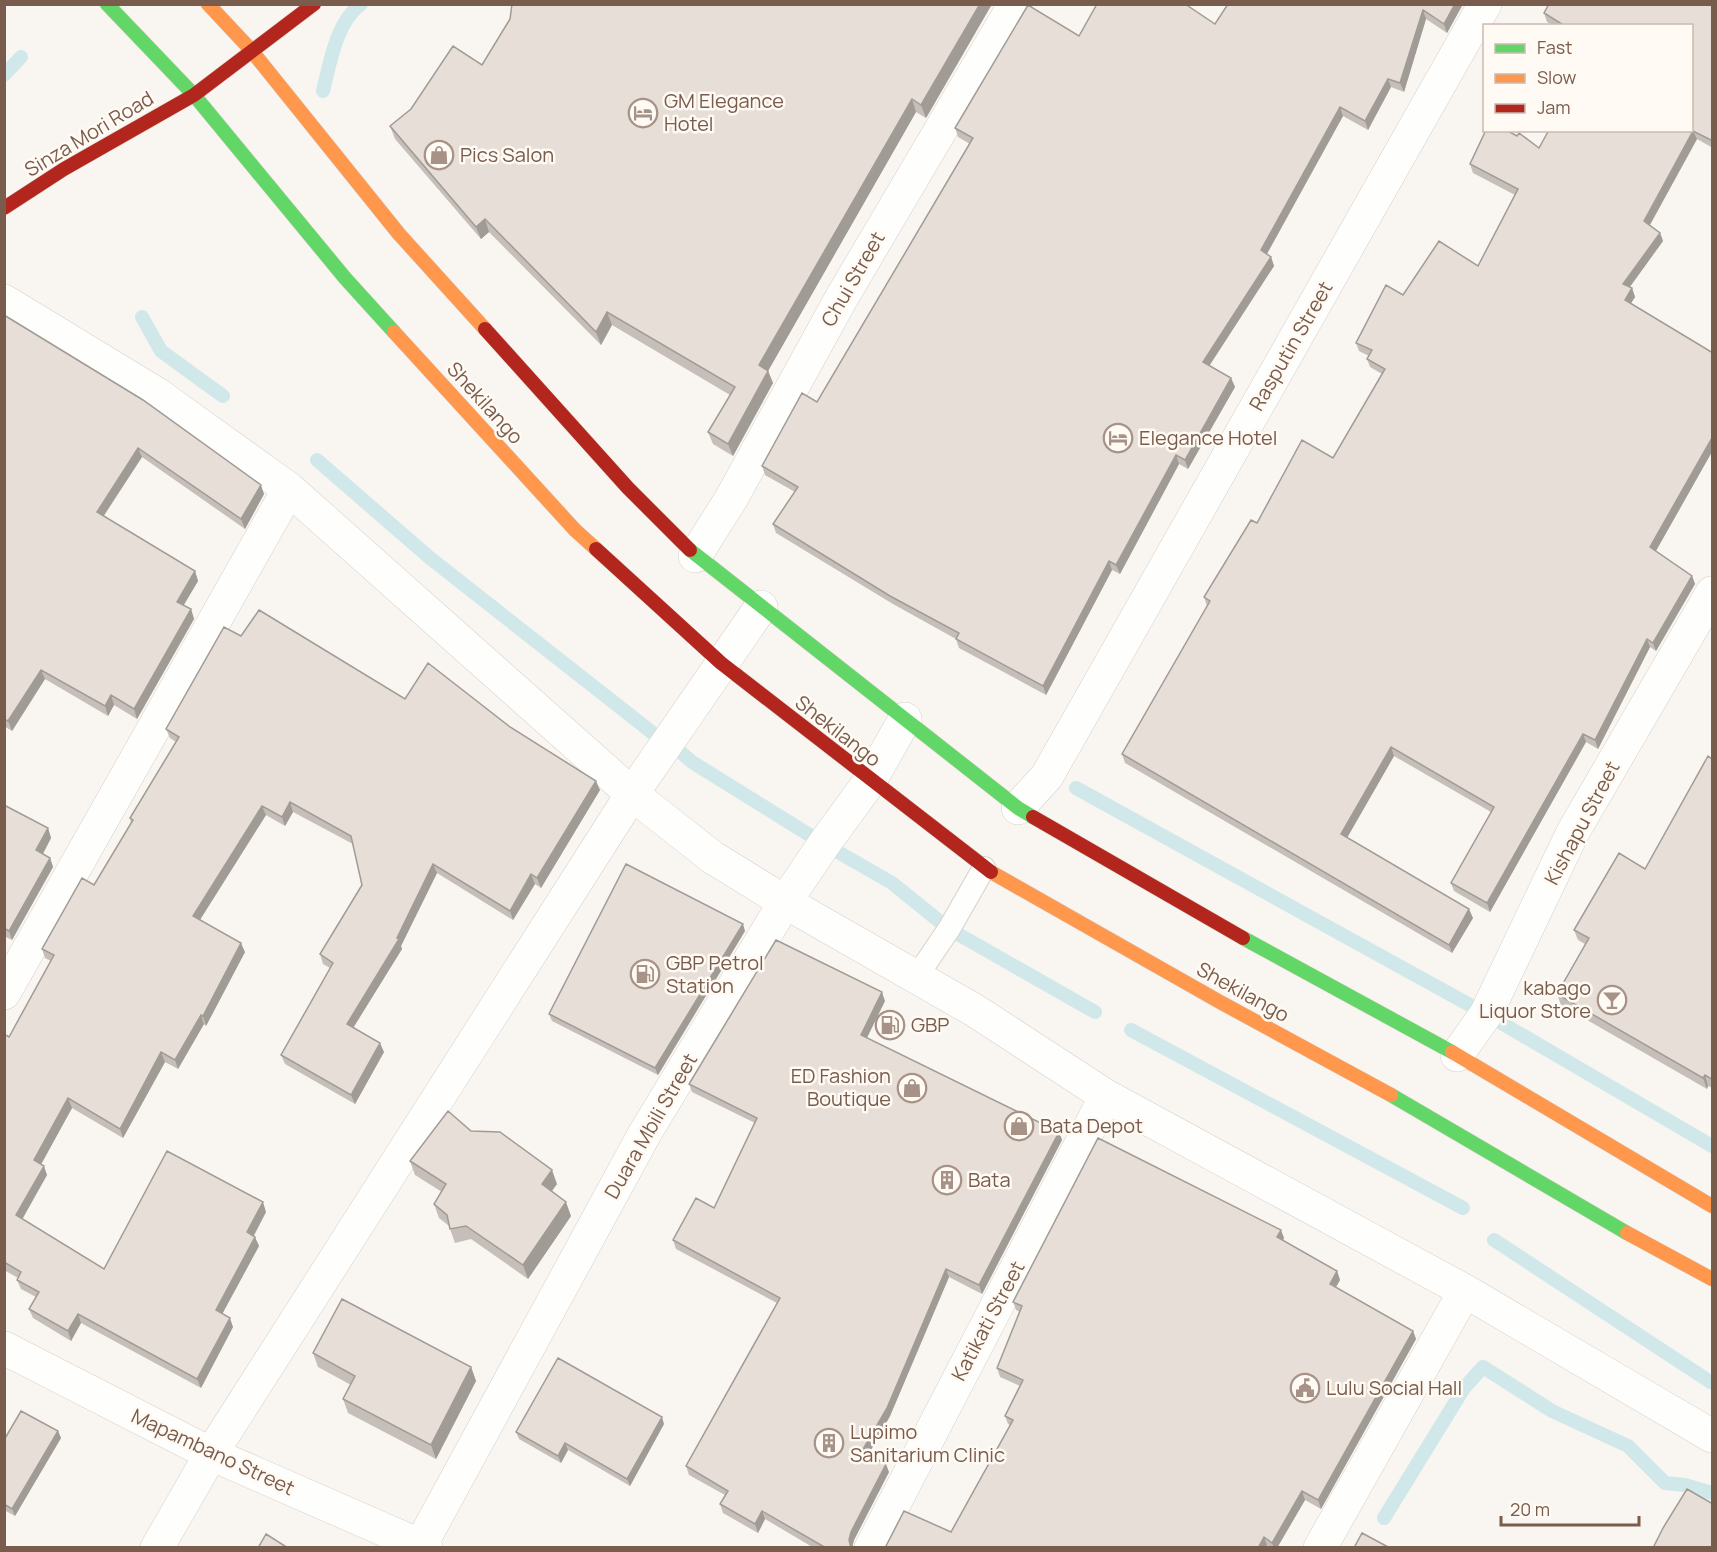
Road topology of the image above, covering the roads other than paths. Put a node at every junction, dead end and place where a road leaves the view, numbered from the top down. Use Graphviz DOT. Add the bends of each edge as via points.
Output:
graph roads {
  1 [pos="107,4"];
  2 [pos="208,4"];
  3 [pos="314,4"];
  4 [pos="1015,4"];
  5 [pos="1485,4"];
  6 [pos="251,50"];
  7 [pos="194,95"];
  8 [pos="4,208"];
  9 [pos="4,301"];
  10 [pos="289,489"];
  11 [pos="695,556"];
  12 [pos="1713,593"];
  13 [pos="761,607"];
  14 [pos="721,663"];
  15 [pos="905,718"];
  16 [pos="870,781"];
  17 [pos="632,794"];
  18 [pos="1018,808"];
  19 [pos="984,868"];
  20 [pos="785,902"];
  21 [pos="917,976"];
  22 [pos="4,993"];
  23 [pos="1457,1055"];
  24 [pos="1106,1095"];
  25 [pos="1713,1206"];
  26 [pos="1713,1279"];
  27 [pos="1465,1291"];
  28 [pos="4,1348"];
  29 [pos="1713,1436"];
  30 [pos="211,1454"];
  31 [pos="422,1547"];
  32 [pos="157,1548"];
  33 [pos="871,1548"];
  34 [pos="1320,1548"];
  1 -- 7 [label="main road, Shekilango"];
  2 -- 6 [label="main road"];
  3 -- 6 [label="main road, Sinza Mori Road"];
  4 -- 11 [label="street, Chui Street"];
  5 -- 18 [label="street, Rasputin Street" via="1047,776"];
  6 -- 7 [label="main road, Sinza Mori Road"];
  6 -- 11 [label="main road" via="399,234 628,488"];
  7 -- 8 [label="main road, Sinza Mori Road"];
  7 -- 14 [label="main road, Shekilango" via="345,278 575,531"];
  9 -- 10 [label="street" via="157,394"];
  10 -- 17 [label="street"];
  10 -- 22 [label="street"];
  11 -- 13 [label="main road"];
  12 -- 23 [label="street, Kishapu Street" via="1573,832 1486,1014"];
  13 -- 14 [label="street"];
  13 -- 15 [label="main road"];
  14 -- 16 [label="main road, Shekilango"];
  14 -- 17 [label="street"];
  15 -- 16 [label="street, Duara Mbili Street"];
  15 -- 18 [label="main road"];
  16 -- 19 [label="main road, Shekilango"];
  16 -- 20 [label="street, Duara Mbili Street"];
  17 -- 20 [label="street" via="712,856"];
  17 -- 30 [label="street"];
  18 -- 23 [label="main road" via="1252,944"];
  19 -- 21 [label="lane"];
  19 -- 26 [label="main road, Shekilango"];
  20 -- 21 [label="street"];
  20 -- 31 [label="street, Duara Mbili Street" via="645,1133"];
  21 -- 24 [label="street"];
  23 -- 25 [label="main road"];
  24 -- 27 [label="street"];
  24 -- 33 [label="street, Katikati Street"];
  27 -- 29 [label="street"];
  27 -- 34 [label="street"];
  28 -- 30 [label="street, Mapambano Street"];
  30 -- 31 [label="street, Mapambano Street"];
  30 -- 32 [label="street"];
}
